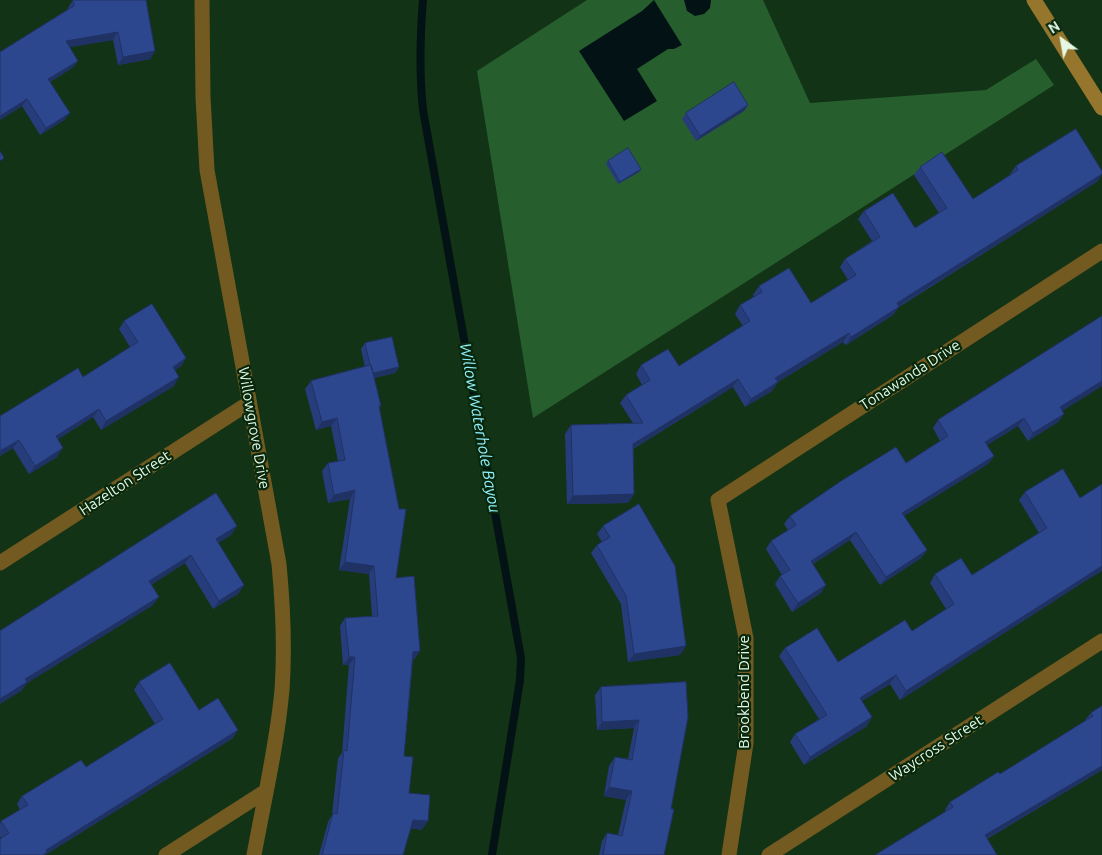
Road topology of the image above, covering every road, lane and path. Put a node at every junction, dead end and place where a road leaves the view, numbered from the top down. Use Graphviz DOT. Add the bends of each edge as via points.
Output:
graph roads {
  1 [pos="202,0"];
  2 [pos="1034,0"];
  3 [pos="1102,108"];
  4 [pos="1102,251"];
  5 [pos="249,403"];
  6 [pos="718,500"];
  7 [pos="0,563"];
  8 [pos="1102,641"];
  9 [pos="266,791"];
  10 [pos="166,855"];
  11 [pos="254,855"];
  12 [pos="729,855"];
  13 [pos="769,855"];
  1 -- 5 [label="street, Willowgrove Drive" via="208,170"];
  2 -- 3 [label="street"];
  4 -- 6 [label="street, Tonawanda Drive"];
  5 -- 7 [label="street, Hazelton Street"];
  5 -- 9 [label="street, Willowgrove Drive" via="283,607 282,690"];
  6 -- 12 [label="street, Brookbend Drive" via="746,638 746,743"];
  8 -- 13 [label="street, Waycross Street"];
  9 -- 10 [label="street"];
  9 -- 11 [label="street, Willowgrove Drive"];
}
